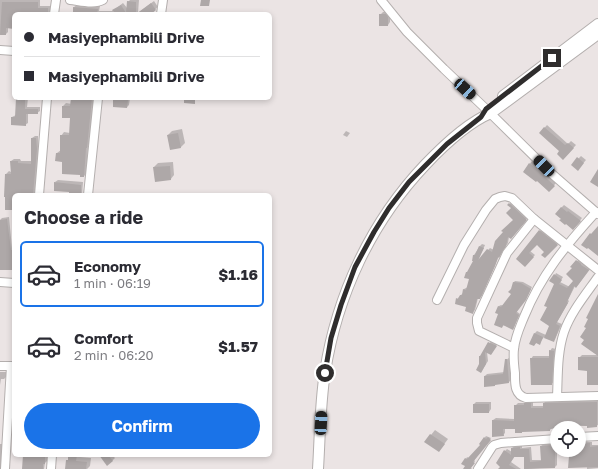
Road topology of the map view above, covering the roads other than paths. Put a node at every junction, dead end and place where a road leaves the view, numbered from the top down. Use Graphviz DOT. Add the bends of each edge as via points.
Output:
graph roads {
  1 [pos="56,0"];
  2 [pos="70,0"];
  3 [pos="103,0"];
  4 [pos="163,0"];
  5 [pos="381,0"];
  6 [pos="54,12"];
  7 [pos="161,12"];
  8 [pos="598,24"];
  9 [pos="598,34"];
  10 [pos="0,50"];
  11 [pos="12,51"];
  12 [pos="47,100"];
  13 [pos="98,100"];
  14 [pos="486,113"];
  15 [pos="39,193"];
  16 [pos="88,193"];
  17 [pos="597,213"];
  18 [pos="534,219"];
  19 [pos="567,244"];
  20 [pos="598,270"];
  21 [pos="598,277"];
  22 [pos="0,282"];
  23 [pos="12,283"];
  24 [pos="437,300"];
  25 [pos="514,348"];
  26 [pos="0,366"];
  27 [pos="12,366"];
  28 [pos="12,379"];
  29 [pos="598,396"];
  30 [pos="557,397"];
  31 [pos="598,436"];
  32 [pos="586,437"];
  33 [pos="550,440"];
  34 [pos="52,457"];
  35 [pos="5,469"];
  36 [pos="51,469"];
  37 [pos="318,469"];
  38 [pos="478,469"];
  1 -- 6 [label="street"];
  2 -- 3 [label="street"];
  4 -- 7 [label="street"];
  5 -- 14 [label="street" via="407,32"];
  8 -- 14 [label="main road"];
  9 -- 14 [label="main road"];
  10 -- 11 [label="street"];
  12 -- 15 [label="street"];
  13 -- 16 [label="street"];
  14 -- 17 [label="street"];
  14 -- 37 [label="main road" via="447,144 409,182 389,208 355,267 331,338 325,373"];
  17 -- 19 [label="street"];
  18 -- 19 [label="street"];
  18 -- 24 [label="street" via="512,198 505,196 495,199 464,245"];
  18 -- 25 [label="street" via="507,252 477,318 482,333"];
  19 -- 20 [label="street"];
  19 -- 25 [label="street" via="533,296"];
  21 -- 30 [label="street" via="564,332 559,352"];
  22 -- 23 [label="street"];
  25 -- 30 [label="street" via="516,387 519,395 526,398"];
  26 -- 27 [label="street"];
  28 -- 35 [label="street"];
  29 -- 30 [label="street"];
  31 -- 32 [label="street"];
  33 -- 38 [label="street" via="494,445"];
  34 -- 36 [label="street"];
}
